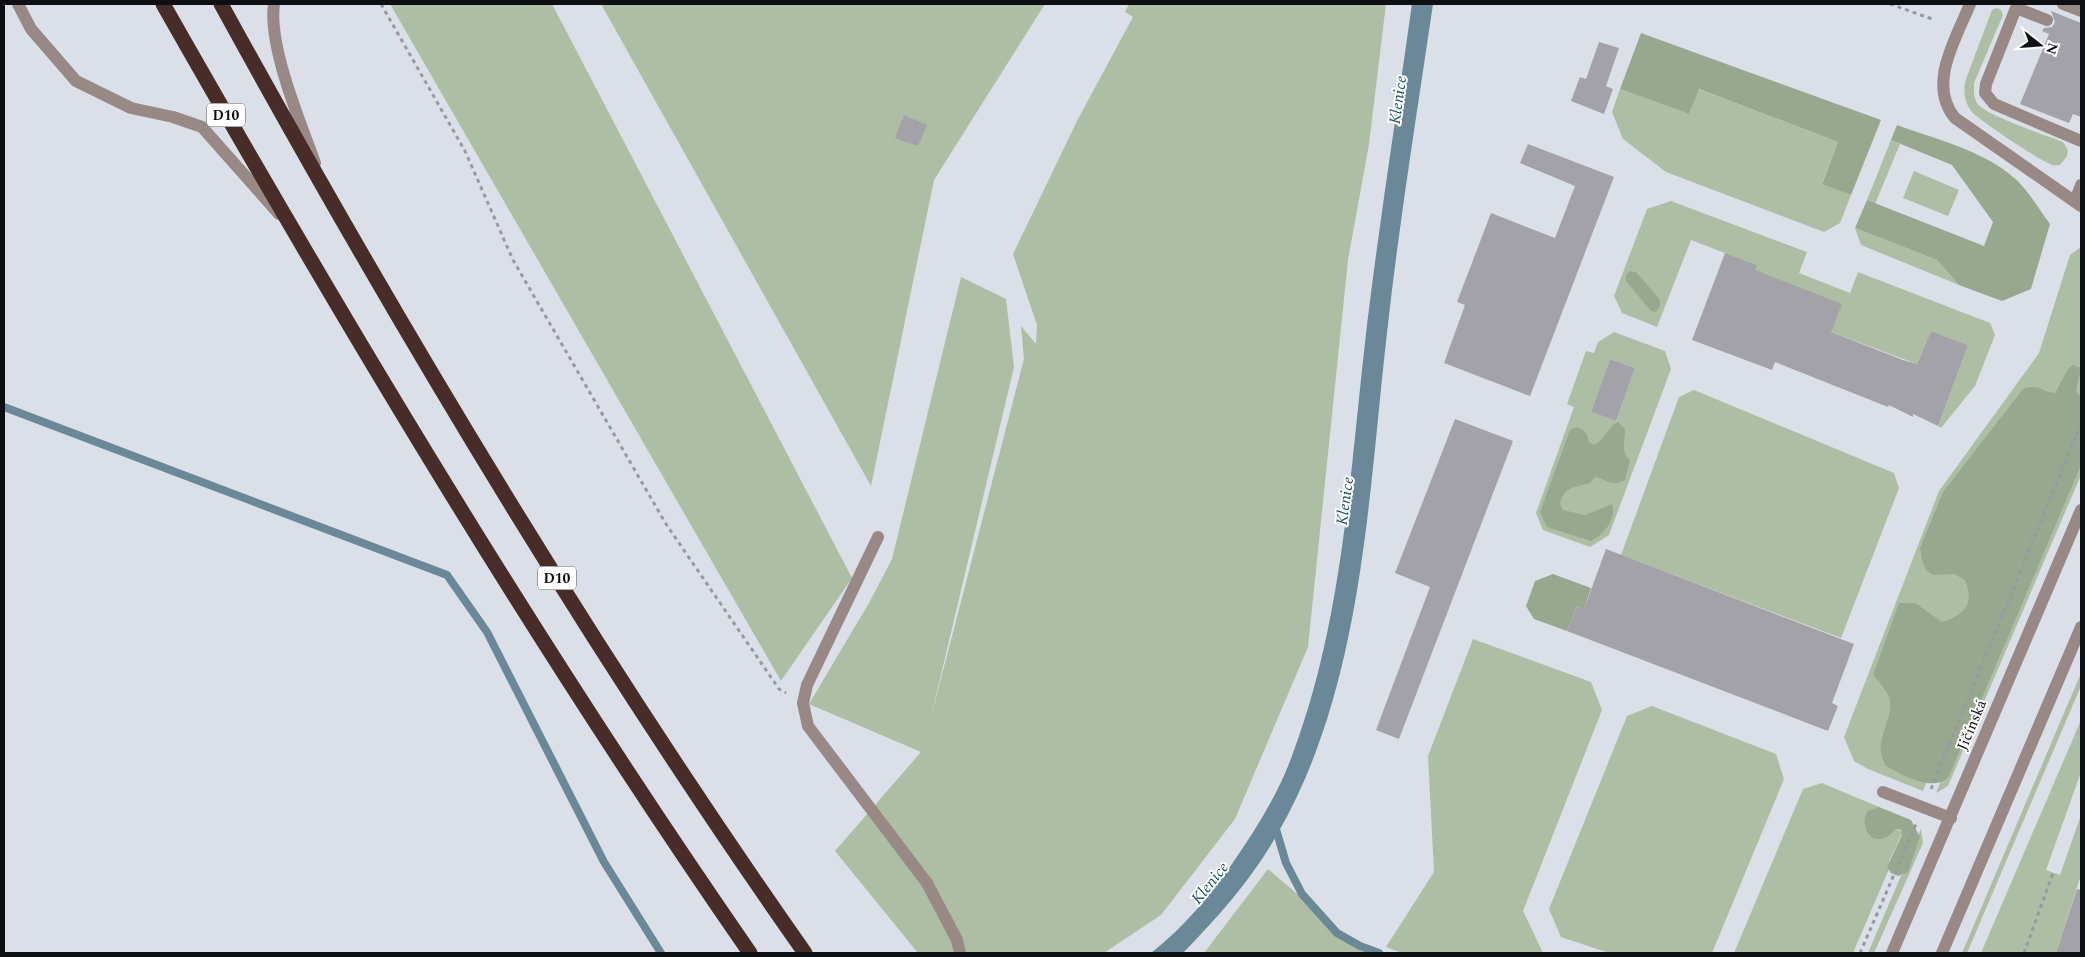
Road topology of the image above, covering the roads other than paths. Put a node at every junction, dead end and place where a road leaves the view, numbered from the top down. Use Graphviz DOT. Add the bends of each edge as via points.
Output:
graph roads {
  1 [pos="18,4"];
  2 [pos="163,4"];
  3 [pos="221,4"];
  4 [pos="274,4"];
  5 [pos="1970,4"];
  6 [pos="2063,4"];
  7 [pos="2017,6"];
  8 [pos="2081,11"];
  9 [pos="2047,20"];
  10 [pos="2081,141"];
  11 [pos="2081,185"];
  12 [pos="325,194"];
  13 [pos="2078,204"];
  14 [pos="290,227"];
  15 [pos="2081,510"];
  16 [pos="878,537"];
  17 [pos="2081,627"];
  18 [pos="1884,792"];
  19 [pos="1951,818"];
  20 [pos="750,953"];
  21 [pos="805,953"];
  22 [pos="960,953"];
  23 [pos="1892,953"];
  24 [pos="1942,953"];
  1 -- 14 [label="street" via="32,29 76,81 131,108 173,117 202,128"];
  2 -- 14 [label="highway, D10"];
  3 -- 12 [label="highway, D10"];
  4 -- 12 [label="street" via="272,16 283,72"];
  5 -- 13 [label="street" via="1944,69 1942,83 1947,108 1955,118"];
  6 -- 8 [label="street"];
  7 -- 9 [label="street"];
  7 -- 10 [label="street" via="1985,93 1994,104"];
  11 -- 13 [label="street"];
  12 -- 21 [label="highway, D10" via="606,658"];
  14 -- 20 [label="highway, D10" via="568,682"];
  15 -- 19 [label="street, Jičínská"];
  16 -- 22 [label="street" via="807,685 803,703 808,726 926,884 957,940"];
  17 -- 24 [label="street"];
  18 -- 19 [label="street"];
  19 -- 23 [label="street, Jičínská"];
}
